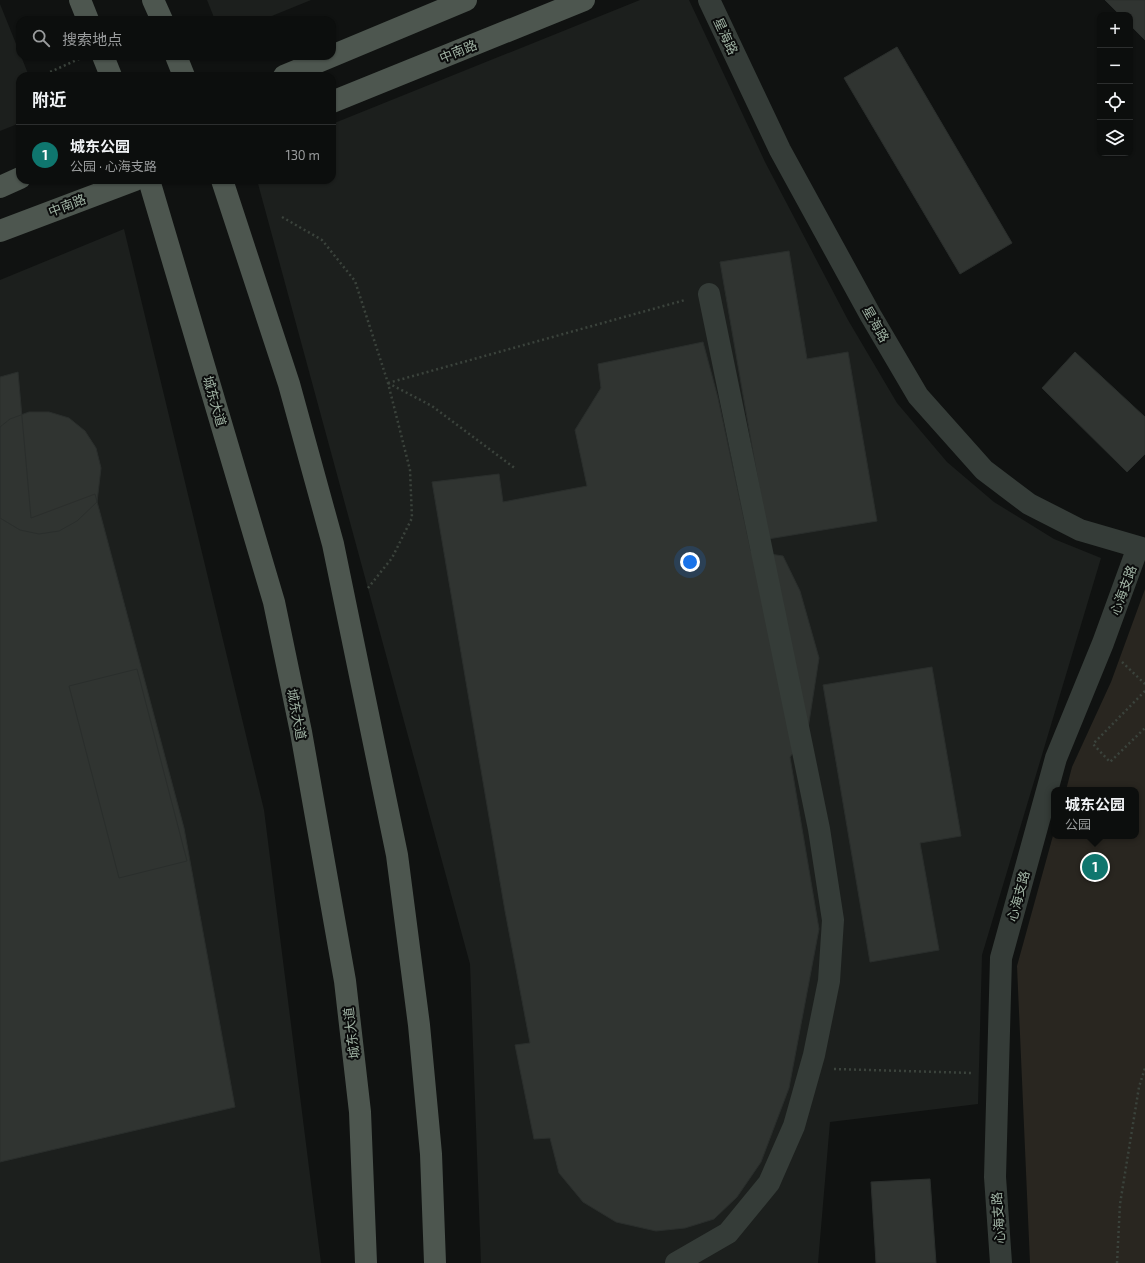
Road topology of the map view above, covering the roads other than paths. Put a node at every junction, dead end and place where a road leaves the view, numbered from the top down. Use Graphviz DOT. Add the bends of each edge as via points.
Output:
graph roads {
  1 [pos="80,0"];
  2 [pos="153,0"];
  3 [pos="466,0"];
  4 [pos="584,0"];
  5 [pos="709,0"];
  6 [pos="86,16"];
  7 [pos="160,16"];
  8 [pos="336,54"];
  9 [pos="105,60"];
  10 [pos="178,60"];
  11 [pos="322,60"];
  12 [pos="109,72"];
  13 [pos="182,72"];
  14 [pos="294,72"];
  15 [pos="336,100"];
  16 [pos="16,180"];
  17 [pos="124,184"];
  18 [pos="151,184"];
  19 [pos="223,184"];
  20 [pos="0,187"];
  21 [pos="0,230"];
  22 [pos="709,294"];
  23 [pos="1142,548"];
  24 [pos="366,1263"];
  25 [pos="435,1263"];
  26 [pos="676,1263"];
  27 [pos="1001,1263"];
  1 -- 6 [label="main road"];
  2 -- 7 [label="main road"];
  3 -- 8 [label="main road"];
  4 -- 15 [label="main road, 中南路"];
  5 -- 23 [label="street, 星海路" via="780,150 918,396 984,470 1029,504 1080,530"];
  9 -- 12 [label="main road"];
  10 -- 13 [label="main road"];
  11 -- 14 [label="main road"];
  16 -- 20 [label="main road"];
  17 -- 21 [label="main road, 中南路"];
  18 -- 24 [label="main road, 城东大道" via="274,602 301,732 345,982 360,1112"];
  19 -- 25 [label="main road" via="290,384 333,544 397,855 420,1033 431,1154"];
  22 -- 26 [label="street" via="819,829 833,920 829,981 810,1068 794,1126 769,1183 728,1233"];
  23 -- 27 [label="street, 心海支路" via="1056,758 1002,958 995,1177"];
}
